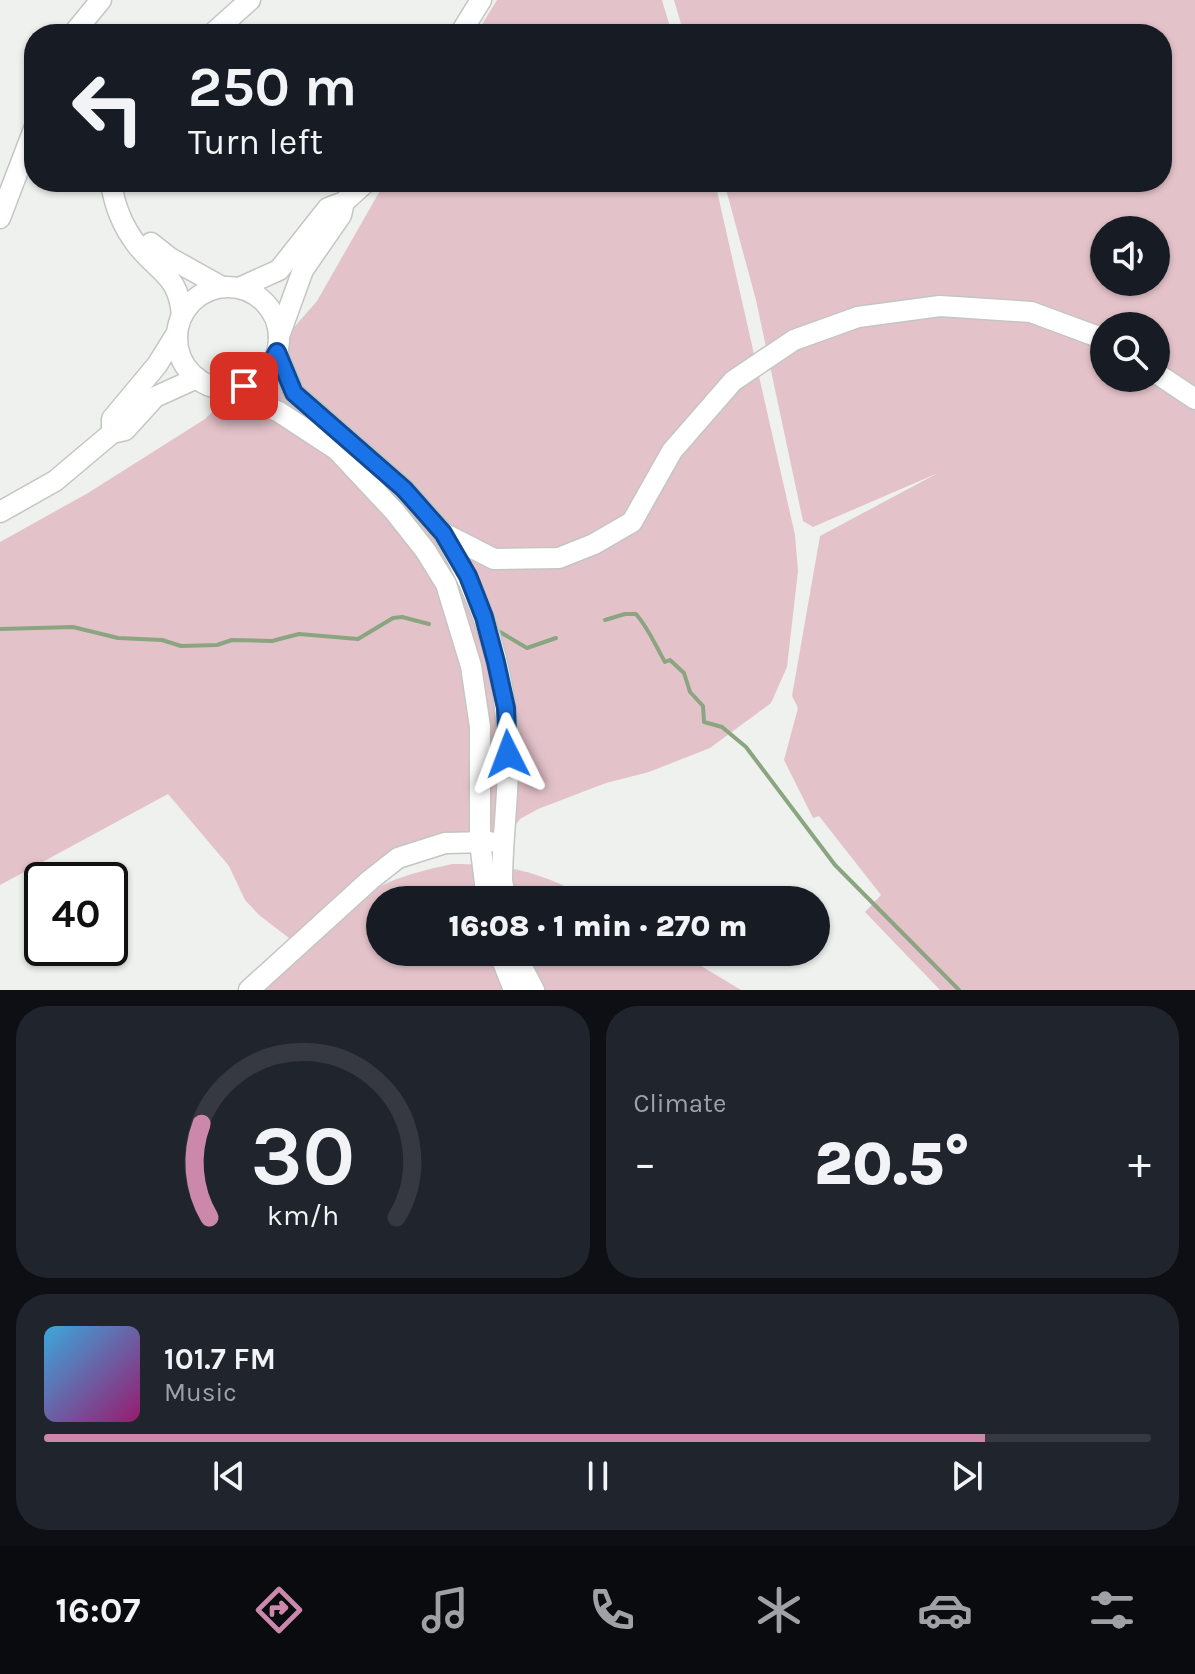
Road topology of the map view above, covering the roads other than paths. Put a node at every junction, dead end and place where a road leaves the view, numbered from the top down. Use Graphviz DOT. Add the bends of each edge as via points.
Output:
graph roads {
  1 [pos="101,0"];
  2 [pos="250,0"];
  3 [pos="481,0"];
  4 [pos="81,24"];
  5 [pos="223,24"];
  6 [pos="466,24"];
  7 [pos="24,155"];
  8 [pos="113,192"];
  9 [pos="355,192"];
  10 [pos="344,202"];
  11 [pos="0,218"];
  12 [pos="125,225"];
  13 [pos="230,287"];
  14 [pos="179,324"];
  15 [pos="1090,334"];
  16 [pos="278,344"];
  17 [pos="197,378"];
  18 [pos="1170,382"];
  19 [pos="228,389"];
  20 [pos="1195,399"];
  21 [pos="112,433"];
  22 [pos="342,445"];
  23 [pos="0,512"];
  24 [pos="443,533"];
  25 [pos="494,559"];
  26 [pos="468,576"];
  27 [pos="446,584"];
  28 [pos="480,842"];
  29 [pos="502,842"];
  30 [pos="485,886"];
  31 [pos="503,886"];
  32 [pos="505,966"];
  33 [pos="522,966"];
  34 [pos="249,990"];
  35 [pos="514,990"];
  36 [pos="534,990"];
  1 -- 4 [label="street"];
  2 -- 5 [label="street"];
  3 -- 6 [label="street"];
  7 -- 11 [label="street"];
  8 -- 12 [label="street"];
  9 -- 10 [label="street"];
  10 -- 13 [label="street" via="328,208 279,270"];
  10 -- 16 [label="street" via="341,215 303,270"];
  12 -- 13 [label="street" via="170,258"];
  12 -- 14 [label="street" via="181,296"];
  13 -- 14 [label="street" via="198,297"];
  13 -- 16 [label="street" via="255,294 268,306 276,320"];
  14 -- 17 [label="street" via="182,358"];
  14 -- 21 [label="street" via="157,365 112,419"];
  15 -- 25 [label="street" via="1031,312 940,306 858,317 794,340 733,381 672,451 632,522 559,558"];
  16 -- 19 [label="street" via="270,367 259,378"];
  16 -- 22 [label="street" via="294,393"];
  17 -- 19 [label="street"];
  17 -- 21 [label="street" via="155,397 125,430"];
  18 -- 20 [label="street"];
  19 -- 22 [label="street"];
  21 -- 23 [label="street" via="55,481"];
  22 -- 24 [label="street" via="404,489"];
  22 -- 27 [label="street"];
  24 -- 25 [label="street"];
  24 -- 26 [label="street"];
  25 -- 26 [label="street"];
  26 -- 27 [label="street"];
  26 -- 29 [label="street" via="484,617 506,708"];
  27 -- 28 [label="street" via="471,666 480,727"];
  28 -- 29 [label="street"];
  28 -- 30 [label="street"];
  28 -- 34 [label="street" via="445,843 398,858"];
  29 -- 31 [label="street"];
  32 -- 35 [label="street"];
  33 -- 36 [label="street"];
}
